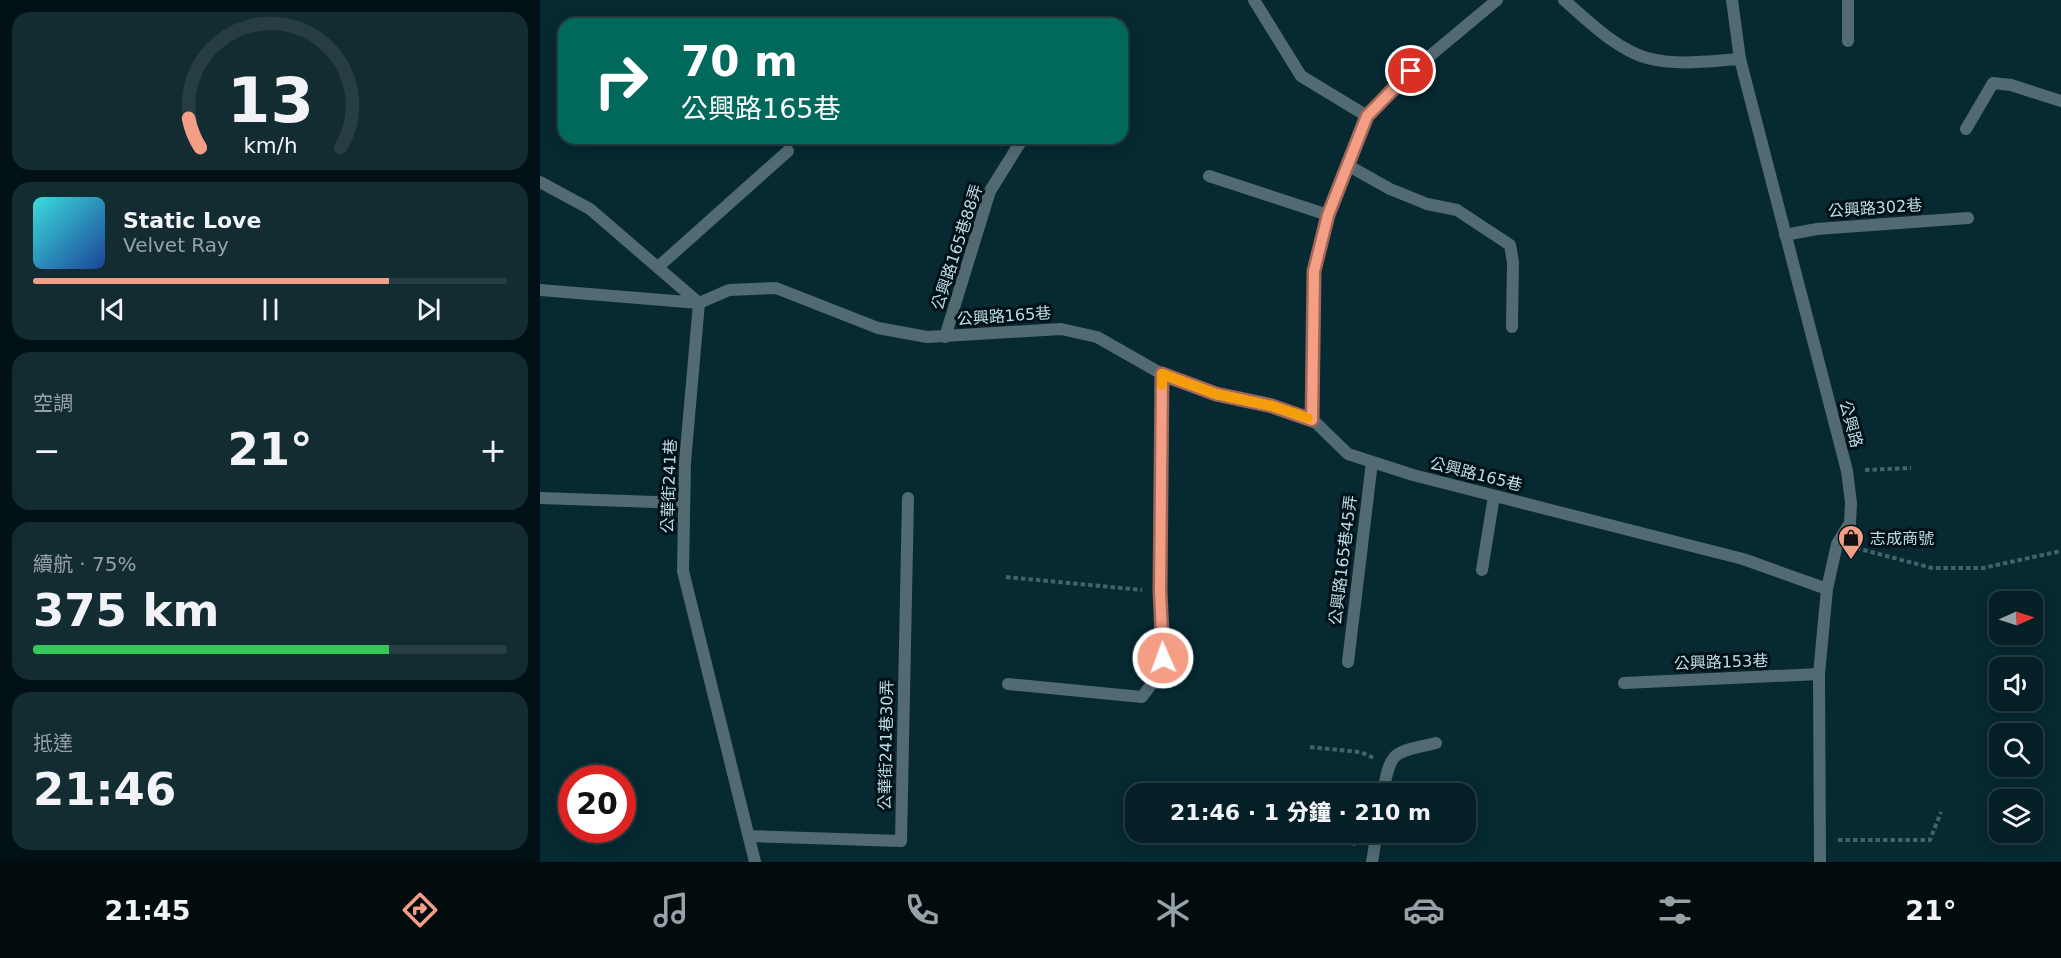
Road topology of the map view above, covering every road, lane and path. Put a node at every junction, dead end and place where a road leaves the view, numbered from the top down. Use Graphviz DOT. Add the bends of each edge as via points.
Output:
graph roads {
  1 [pos="1254,0"];
  2 [pos="1497,0"];
  3 [pos="1564,0"];
  4 [pos="1732,0"];
  5 [pos="1848,0"];
  6 [pos="1848,41"];
  7 [pos="1740,59"];
  8 [pos="2061,101"];
  9 [pos="1367,116"];
  10 [pos="1966,129"];
  11 [pos="1019,144"];
  12 [pos="788,151"];
  13 [pos="1349,166"];
  14 [pos="1209,176"];
  15 [pos="540,182"];
  16 [pos="1328,215"];
  17 [pos="1968,218"];
  18 [pos="1785,235"];
  19 [pos="658,267"];
  20 [pos="540,290"];
  21 [pos="699,303"];
  22 [pos="1512,327"];
  23 [pos="945,337"];
  24 [pos="1162,374"];
  25 [pos="1312,420"];
  26 [pos="1372,462"];
  27 [pos="1911,468"];
  28 [pos="1847,471"];
  29 [pos="1494,496"];
  30 [pos="540,498"];
  31 [pos="908,498"];
  32 [pos="684,503"];
  33 [pos="1837,543"];
  34 [pos="2061,551"];
  35 [pos="1482,570"];
  36 [pos="1006,577"];
  37 [pos="1827,589"];
  38 [pos="1160,591"];
  39 [pos="1348,662"];
  40 [pos="1819,674"];
  41 [pos="1624,682"];
  42 [pos="1008,684"];
  43 [pos="1436,743"];
  44 [pos="1310,747"];
  45 [pos="1388,763"];
  46 [pos="1385,783"];
  47 [pos="1941,812"];
  48 [pos="749,836"];
  49 [pos="1819,840"];
  50 [pos="1350,843"];
  51 [pos="1376,843"];
  52 [pos="1375,847"];
  53 [pos="755,862"];
  54 [pos="1372,862"];
  55 [pos="1820,862"];
  1 -- 9 [label="street" via="1301,76"];
  2 -- 9 [label="street" via="1395,85"];
  3 -- 7 [label="street" via="1603,34 1647,58 1697,62"];
  4 -- 7 [label="street, 公興路"];
  5 -- 6 [label="street"];
  7 -- 18 [label="street, 公興路"];
  8 -- 10 [label="street" via="1993,83"];
  9 -- 13 [label="street"];
  11 -- 23 [label="street, 公興路165巷88弄" via="990,191"];
  12 -- 19 [label="street"];
  13 -- 16 [label="street"];
  13 -- 22 [label="street" via="1390,189 1427,204 1456,210 1510,245"];
  14 -- 16 [label="street"];
  15 -- 19 [label="street" via="590,208"];
  16 -- 25 [label="street" via="1314,271"];
  17 -- 18 [label="street, 公興路302巷" via="1817,229"];
  18 -- 28 [label="street, 公興路"];
  19 -- 21 [label="street"];
  20 -- 21 [label="street, 公興路165巷"];
  21 -- 23 [label="street, 公興路165巷" via="729,290 776,288 878,328"];
  21 -- 32 [label="street, 公華街241巷"];
  23 -- 24 [label="street, 公興路165巷" via="1061,328 1097,337"];
  24 -- 25 [label="street, 公興路165巷" via="1216,394 1272,406"];
  24 -- 38 [label="street"];
  25 -- 26 [label="street, 公興路165巷" via="1348,454"];
  26 -- 29 [label="street, 公興路165巷"];
  26 -- 39 [label="street, 公興路165巷45弄"];
  27 -- 28 [label="path"];
  28 -- 33 [label="street, 公興路" via="1850,523"];
  29 -- 35 [label="street"];
  29 -- 37 [label="street, 公興路165巷" via="1743,559"];
  30 -- 32 [label="street"];
  31 -- 48 [label="street, 公華街241巷30弄" via="901,841"];
  32 -- 48 [label="street, 公華街241巷" via="682,571"];
  33 -- 34 [label="path" via="1932,568 1983,568"];
  33 -- 37 [label="street, 公興路"];
  36 -- 38 [label="path"];
  37 -- 40 [label="street, 公興路"];
  38 -- 42 [label="street" via="1163,658 1156,678 1142,697"];
  40 -- 41 [label="street, 公興路153巷"];
  40 -- 49 [label="street, 公興路"];
  43 -- 45 [label="street" via="1402,751"];
  44 -- 45 [label="path" via="1360,752"];
  45 -- 46 [label="street"];
  47 -- 49 [label="path" via="1930,840"];
  48 -- 53 [label="street, 公華街241巷"];
  49 -- 55 [label="street, 公興路"];
  50 -- 52 [label="path"];
  51 -- 52 [label="street"];
  52 -- 54 [label="street"];
}
